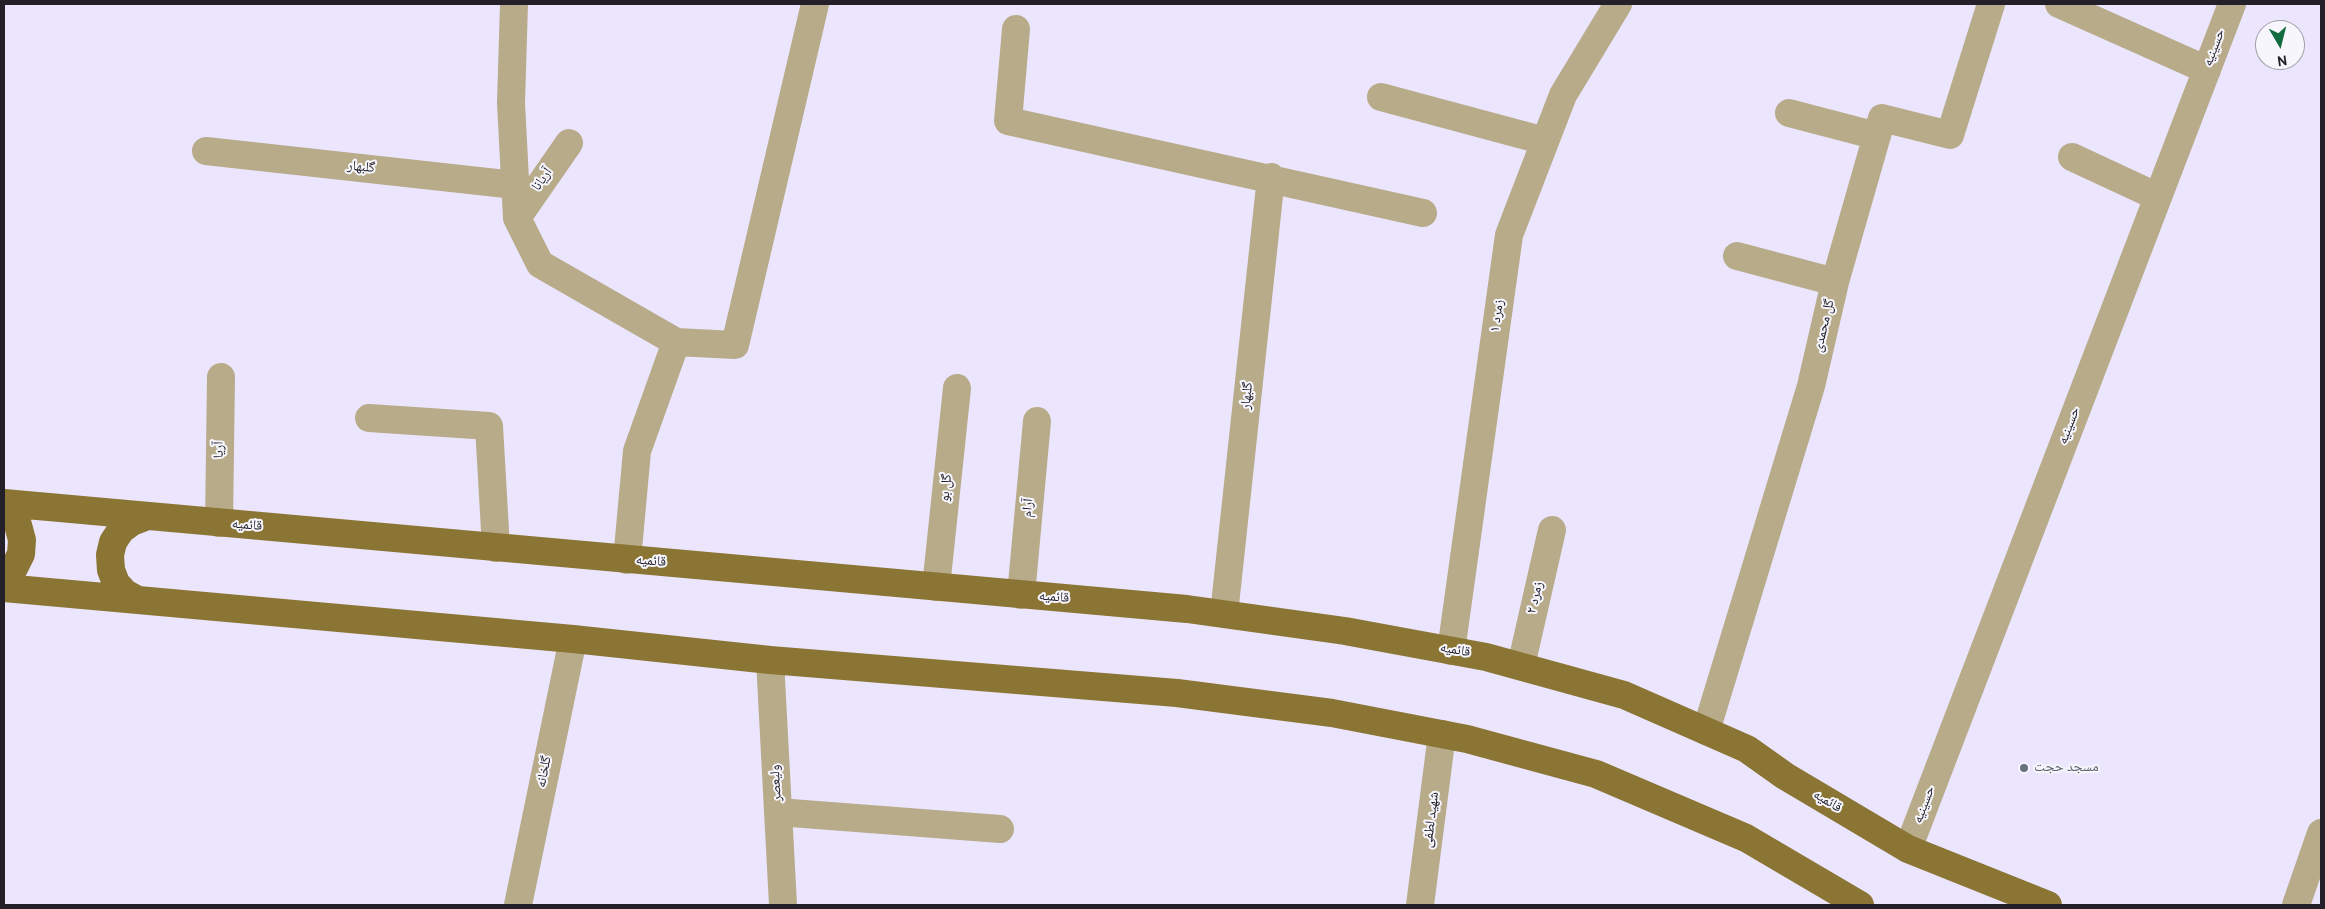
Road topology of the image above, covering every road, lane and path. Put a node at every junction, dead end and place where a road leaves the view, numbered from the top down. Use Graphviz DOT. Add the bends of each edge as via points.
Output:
graph roads {
  1 [pos="514,4"];
  2 [pos="815,4"];
  3 [pos="1618,4"];
  4 [pos="1991,4"];
  5 [pos="2058,4"];
  6 [pos="2232,4"];
  7 [pos="1016,29"];
  8 [pos="2207,70"];
  9 [pos="1381,97"];
  10 [pos="1789,113"];
  11 [pos="1877,136"];
  12 [pos="1545,142"];
  13 [pos="569,143"];
  14 [pos="206,150"];
  15 [pos="2072,157"];
  16 [pos="1271,177"];
  17 [pos="515,185"];
  18 [pos="2158,197"];
  19 [pos="1423,213"];
  20 [pos="517,218"];
  21 [pos="1737,256"];
  22 [pos="1835,282"];
  23 [pos="676,342"];
  24 [pos="221,377"];
  25 [pos="957,388"];
  26 [pos="369,418"];
  27 [pos="1037,420"];
  28 [pos="4,503"];
  29 [pos="4,507"];
  30 [pos="146,517"];
  31 [pos="219,523"];
  32 [pos="1552,530"];
  33 [pos="496,548"];
  34 [pos="627,560"];
  35 [pos="4,580"];
  36 [pos="936,587"];
  37 [pos="4,588"];
  38 [pos="1021,595"];
  39 [pos="138,600"];
  40 [pos="1224,614"];
  41 [pos="572,639"];
  42 [pos="1451,651"];
  43 [pos="770,660"];
  44 [pos="1521,666"];
  45 [pos="1706,731"];
  46 [pos="1442,734"];
  47 [pos="778,812"];
  48 [pos="1000,829"];
  49 [pos="2321,833"];
  50 [pos="1908,849"];
  51 [pos="518,905"];
  52 [pos="783,905"];
  53 [pos="1420,905"];
  54 [pos="1860,905"];
  55 [pos="2048,905"];
  56 [pos="2296,905"];
  1 -- 17 [label="street" via="511,103"];
  2 -- 23 [label="street" via="735,344"];
  3 -- 12 [label="street, زمرد ۱" via="1563,95"];
  4 -- 11 [label="street, گل محمدی" via="1950,135 1882,118"];
  5 -- 8 [label="street"];
  6 -- 8 [label="street, حسینیه"];
  7 -- 16 [label="street" via="1008,120"];
  8 -- 18 [label="street, حسینیه"];
  9 -- 12 [label="street"];
  10 -- 11 [label="street"];
  11 -- 22 [label="street, گل محمدی"];
  12 -- 42 [label="street, زمرد ۱" via="1509,235"];
  13 -- 20 [label="street, آریانا"];
  14 -- 17 [label="street, گلبهار"];
  15 -- 18 [label="street"];
  16 -- 19 [label="street"];
  16 -- 40 [label="street, گلبهار"];
  17 -- 20 [label="street"];
  18 -- 50 [label="street, حسینیه"];
  20 -- 23 [label="street" via="540,264"];
  21 -- 22 [label="street"];
  22 -- 45 [label="street, گل محمدی" via="1811,386"];
  23 -- 34 [label="street" via="637,451"];
  24 -- 31 [label="street, آریا"];
  25 -- 36 [label="street, گل بو"];
  26 -- 33 [label="street" via="489,426"];
  27 -- 38 [label="street, آرام"];
  28 -- 30 [label="main road, قائمیه"];
  29 -- 35 [label="main road" via="18,525 22,540 18,561"];
  30 -- 31 [label="main road, قائمیه"];
  30 -- 39 [label="main road" via="121,530 113,542 110,556 116,582 125,593"];
  31 -- 33 [label="main road, قائمیه"];
  32 -- 44 [label="street, زمرد ۲"];
  33 -- 34 [label="main road, قائمیه"];
  34 -- 36 [label="main road, قائمیه"];
  36 -- 38 [label="main road, قائمیه"];
  37 -- 39 [label="main road"];
  38 -- 40 [label="main road, قائمیه"];
  39 -- 41 [label="main road"];
  40 -- 42 [label="main road, قائمیه" via="1346,630"];
  41 -- 43 [label="main road"];
  41 -- 51 [label="street, گلخانه"];
  42 -- 44 [label="main road, قائمیه"];
  43 -- 46 [label="main road" via="1177,693 1332,713"];
  43 -- 47 [label="street, ولیعصر"];
  44 -- 45 [label="main road, قائمیه" via="1624,695"];
  45 -- 50 [label="main road, قائمیه" via="1747,749 1785,776"];
  46 -- 53 [label="street, شهید لطفی"];
  46 -- 54 [label="main road" via="1596,774 1746,838"];
  47 -- 48 [label="street"];
  47 -- 52 [label="street, ولیعصر"];
  49 -- 56 [label="street"];
  50 -- 55 [label="main road, قائمیه"];
}
